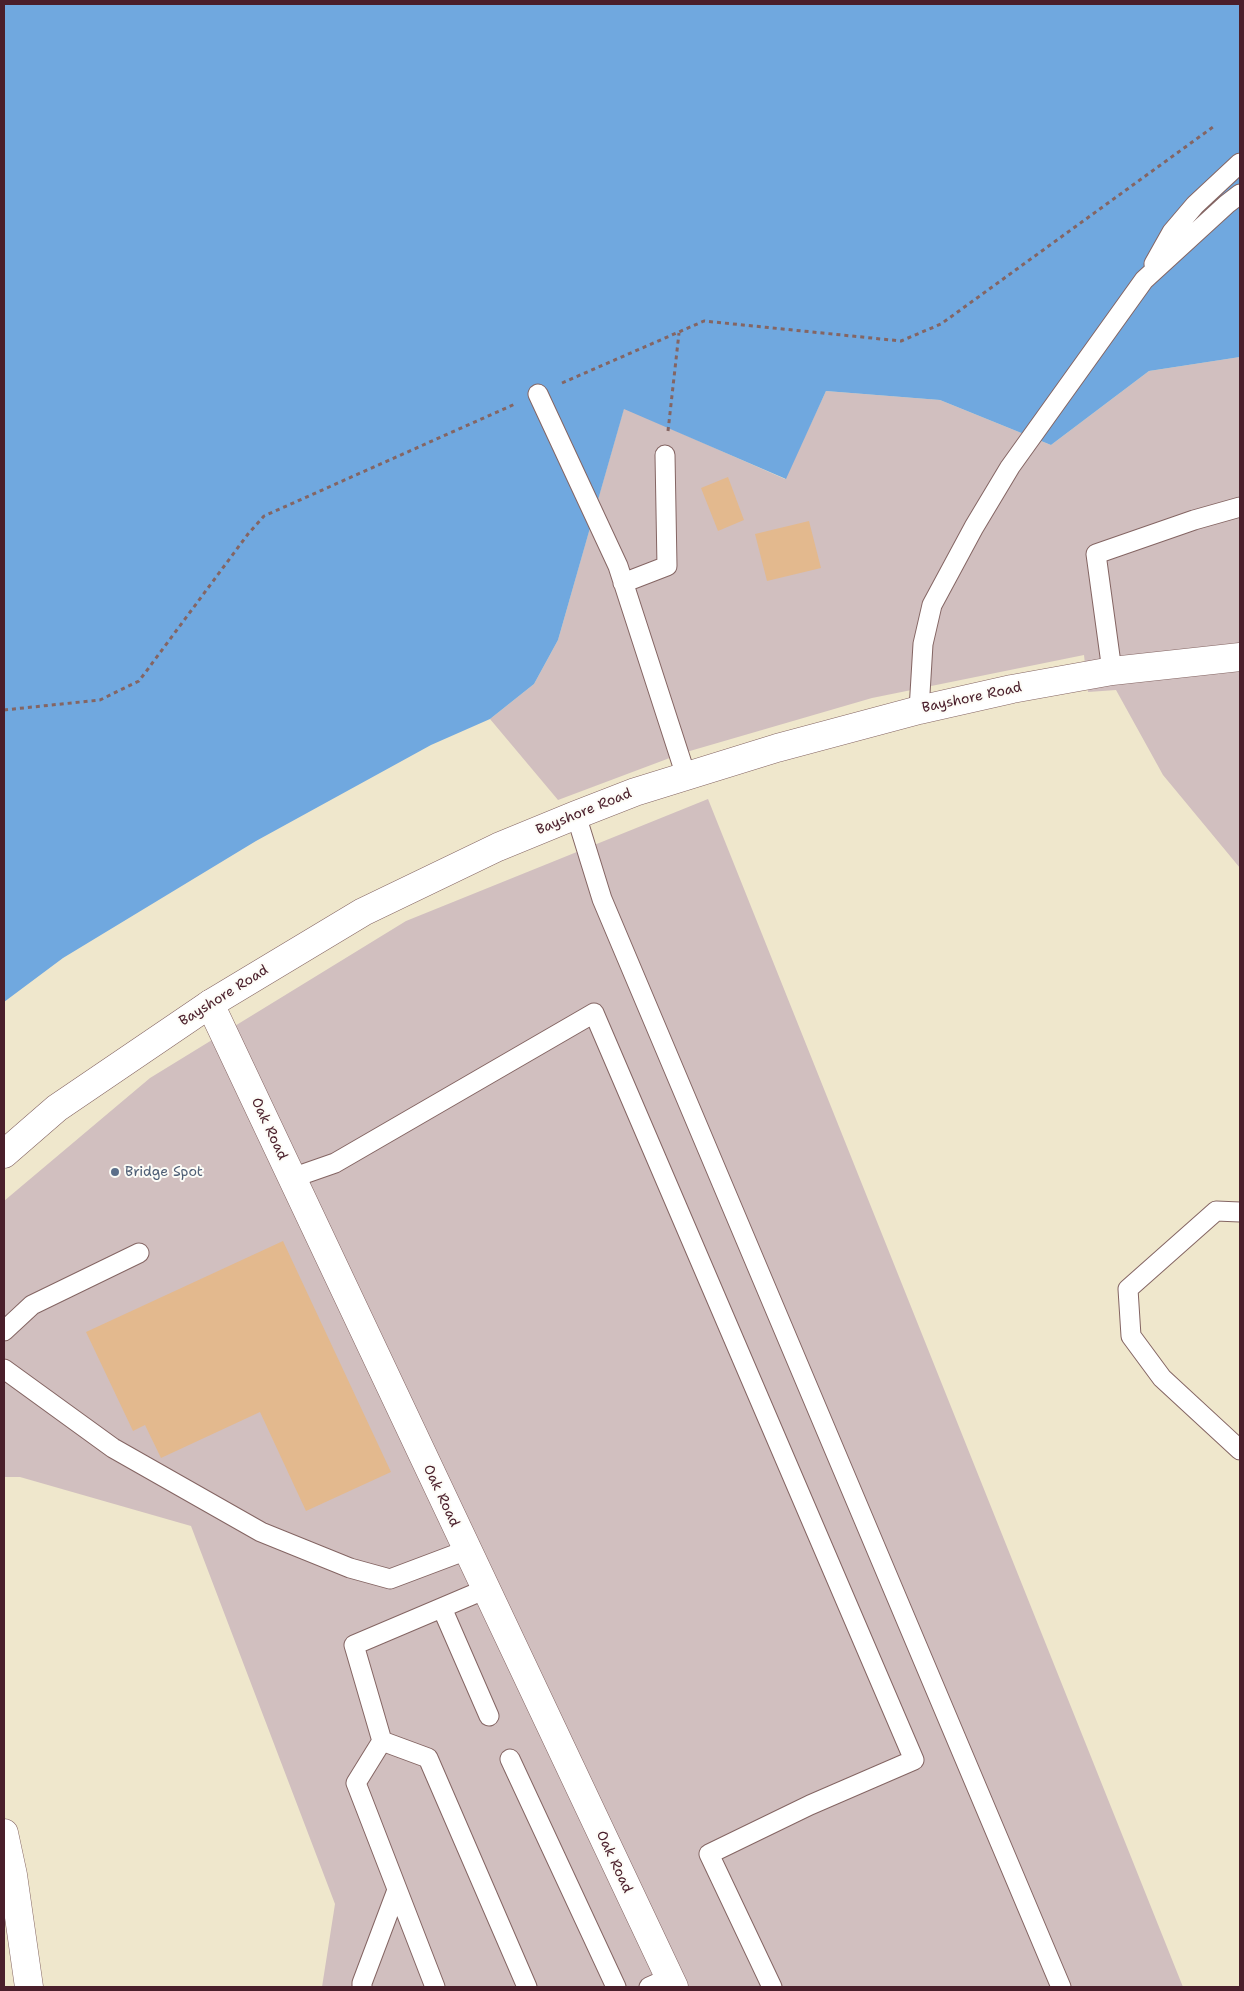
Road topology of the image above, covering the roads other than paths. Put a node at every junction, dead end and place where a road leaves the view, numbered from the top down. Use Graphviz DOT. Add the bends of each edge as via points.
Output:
graph roads {
  1 [pos="1240,163"];
  2 [pos="1240,194"];
  3 [pos="1144,280"];
  4 [pos="538,394"];
  5 [pos="665,455"];
  6 [pos="1240,507"];
  7 [pos="623,583"];
  8 [pos="1240,657"];
  9 [pos="1112,671"];
  10 [pos="919,710"];
  11 [pos="686,776"];
  12 [pos="576,815"];
  13 [pos="210,1004"];
  14 [pos="4,1154"];
  15 [pos="292,1178"];
  16 [pos="1240,1212"];
  17 [pos="139,1253"];
  18 [pos="4,1332"];
  19 [pos="4,1369"];
  20 [pos="1240,1450"];
  21 [pos="467,1550"];
  22 [pos="486,1589"];
  23 [pos="442,1608"];
  24 [pos="490,1716"];
  25 [pos="382,1741"];
  26 [pos="510,1759"];
  27 [pos="4,1833"];
  28 [pos="397,1890"];
  29 [pos="664,1984"];
  30 [pos="29,1987"];
  31 [pos="362,1987"];
  32 [pos="435,1987"];
  33 [pos="527,1987"];
  34 [pos="616,1987"];
  35 [pos="772,1987"];
  36 [pos="1061,1987"];
  1 -- 3 [label="lane" via="1195,205 1172,232"];
  2 -- 3 [label="lane"];
  3 -- 10 [label="lane" via="1010,467 932,604 923,644"];
  4 -- 7 [label="lane"];
  5 -- 7 [label="lane" via="667,566"];
  6 -- 9 [label="lane" via="1096,554"];
  7 -- 11 [label="lane"];
  8 -- 9 [label="street, Bayshore Road"];
  9 -- 10 [label="street, Bayshore Road"];
  10 -- 11 [label="street, Bayshore Road"];
  11 -- 12 [label="street, Bayshore Road"];
  12 -- 13 [label="street, Bayshore Road" via="498,847 363,912"];
  12 -- 36 [label="lane" via="602,900"];
  13 -- 14 [label="street, Bayshore Road" via="57,1108"];
  13 -- 15 [label="street, Oak Road"];
  15 -- 21 [label="street, Oak Road"];
  15 -- 35 [label="lane" via="335,1163 594,1013 914,1760 709,1854"];
  16 -- 20 [label="lane" via="1216,1211 1128,1288 1131,1336 1162,1378"];
  17 -- 18 [label="lane" via="32,1305"];
  19 -- 21 [label="lane" via="113,1448 261,1532 350,1568 390,1579"];
  21 -- 22 [label="street, Oak Road"];
  22 -- 23 [label="lane"];
  22 -- 29 [label="street, Oak Road"];
  23 -- 24 [label="lane"];
  23 -- 25 [label="lane" via="354,1645"];
  25 -- 28 [label="lane" via="356,1783"];
  25 -- 33 [label="lane" via="428,1758"];
  26 -- 34 [label="lane"];
  27 -- 30 [label="street" via="14,1875"];
  28 -- 31 [label="lane"];
  28 -- 32 [label="lane"];
}
